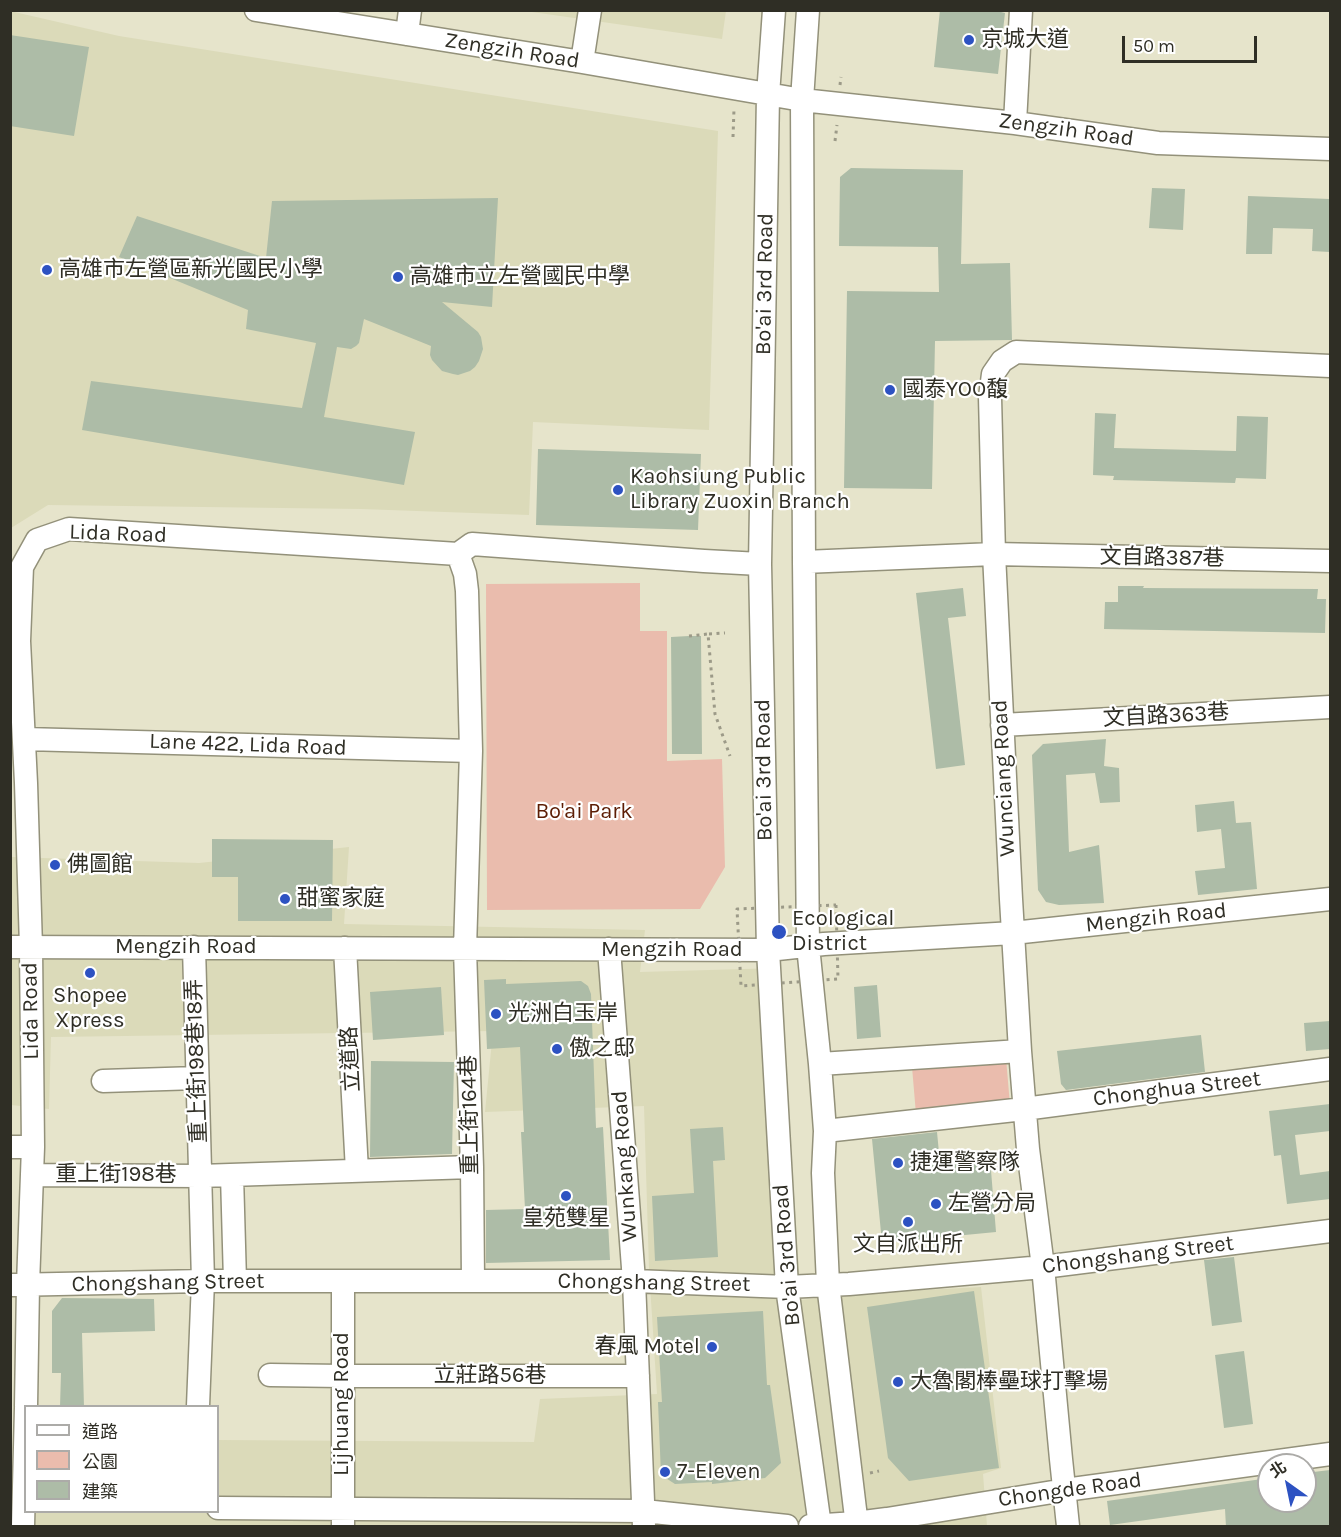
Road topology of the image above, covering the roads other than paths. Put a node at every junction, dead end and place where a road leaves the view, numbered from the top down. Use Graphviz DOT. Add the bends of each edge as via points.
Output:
graph roads {
  1 [pos="256,10"];
  2 [pos="410,10"];
  3 [pos="590,10"];
  4 [pos="774,10"];
  5 [pos="808,10"];
  6 [pos="1021,10"];
  7 [pos="407,34"];
  8 [pos="582,62"];
  9 [pos="768,95"];
  10 [pos="802,100"];
  11 [pos="1015,123"];
  12 [pos="1330,149"];
  13 [pos="1330,366"];
  14 [pos="458,554"];
  15 [pos="994,554"];
  16 [pos="1330,561"];
  17 [pos="804,562"];
  18 [pos="760,564"];
  19 [pos="15,641"];
  20 [pos="1330,707"];
  21 [pos="1002,725"];
  22 [pos="25,739"];
  23 [pos="471,751"];
  24 [pos="18,783"];
  25 [pos="1330,899"];
  26 [pos="1013,933"];
  27 [pos="808,946"];
  28 [pos="21,947"];
  29 [pos="194,947"];
  30 [pos="345,948"];
  31 [pos="465,949"];
  32 [pos="609,949"];
  33 [pos="768,950"];
  34 [pos="1020,1051"];
  35 [pos="820,1064"];
  36 [pos="1330,1069"];
  37 [pos="197,1078"];
  38 [pos="103,1081"];
  39 [pos="1024,1108"];
  40 [pos="825,1131"];
  41 [pos="22,1147"];
  42 [pos="472,1167"];
  43 [pos="357,1171"];
  44 [pos="32,1175"];
  45 [pos="232,1175"];
  46 [pos="200,1176"];
  47 [pos="1330,1231"];
  48 [pos="1043,1267"];
  49 [pos="202,1281"];
  50 [pos="235,1281"];
  51 [pos="343,1281"];
  52 [pos="472,1281"];
  53 [pos="634,1281"];
  54 [pos="828,1284"];
  55 [pos="19,1285"];
  56 [pos="787,1287"];
  57 [pos="270,1375"];
  58 [pos="342,1376"];
  59 [pos="638,1376"];
  60 [pos="26,1405"];
  61 [pos="198,1405"];
  62 [pos="24,1449"];
  63 [pos="1330,1454"];
  64 [pos="1065,1490"];
  65 [pos="219,1508"];
  66 [pos="21,1511"];
  67 [pos="343,1518"];
  68 [pos="644,1519"];
  69 [pos="857,1525"];
  70 [pos="816,1526"];
  71 [pos="787,1527"];
  72 [pos="1068,1527"];
  1 -- 7 [label="street, Zengzih Road"];
  2 -- 7 [label="street"];
  3 -- 8 [label="street"];
  4 -- 9 [label="street, Bo'ai 3rd Road"];
  5 -- 10 [label="street, Bo'ai 3rd Road"];
  6 -- 11 [label="street"];
  7 -- 8 [label="street, Zengzih Road"];
  8 -- 9 [label="street, Zengzih Road"];
  9 -- 10 [label="street, Zengzih Road"];
  9 -- 18 [label="street, Bo'ai 3rd Road"];
  10 -- 11 [label="street, Zengzih Road"];
  10 -- 17 [label="street, Bo'ai 3rd Road"];
  11 -- 12 [label="street, Zengzih Road" via="1158,143"];
  13 -- 15 [label="street, Wunciang Road" via="1016,352 1002,361 993,374 990,397"];
  14 -- 18 [label="street" via="472,544"];
  14 -- 19 [label="street, Lida Road" via="69,529 37,540 22,567"];
  14 -- 23 [label="street" via="467,591"];
  15 -- 16 [label="street, 文自路387巷"];
  15 -- 17 [label="street, 文自路387巷"];
  15 -- 21 [label="street, Wunciang Road"];
  17 -- 27 [label="street, Bo'ai 3rd Road"];
  18 -- 33 [label="street, Bo'ai 3rd Road"];
  19 -- 22 [label="street, Lida Road"];
  20 -- 21 [label="street, 文自路363巷"];
  21 -- 26 [label="street, Wunciang Road"];
  22 -- 23 [label="street, Lane 422, Lida Road"];
  22 -- 24 [label="street, Lida Road"];
  23 -- 31 [label="street"];
  24 -- 28 [label="street, Lida Road"];
  25 -- 26 [label="street, Mengzih Road"];
  26 -- 27 [label="street, Mengzih Road"];
  26 -- 34 [label="street, Wunciang Road"];
  27 -- 33 [label="street, Mengzih Road"];
  27 -- 35 [label="street, Bo'ai 3rd Road"];
  28 -- 29 [label="street, Mengzih Road"];
  28 -- 41 [label="street, Lida Road"];
  29 -- 30 [label="street, Mengzih Road"];
  29 -- 37 [label="street, 重上街198巷18弄"];
  30 -- 31 [label="street, Mengzih Road"];
  30 -- 43 [label="street, 立道路"];
  31 -- 32 [label="street, Mengzih Road"];
  31 -- 42 [label="street, 重上街164巷"];
  32 -- 33 [label="street, Mengzih Road"];
  32 -- 53 [label="street, Wunkang Road"];
  33 -- 56 [label="street, Bo'ai 3rd Road"];
  34 -- 35 [label="street"];
  34 -- 39 [label="street, Wunciang Road"];
  35 -- 40 [label="street, Bo'ai 3rd Road"];
  36 -- 39 [label="street, Chonghua Street"];
  37 -- 38 [label="street"];
  37 -- 46 [label="street, 重上街198巷18弄"];
  39 -- 40 [label="street, Chonghua Street"];
  39 -- 48 [label="street, Wunciang Road"];
  40 -- 54 [label="street, Bo'ai 3rd Road"];
  41 -- 44 [label="street, Lida Road"];
  42 -- 43 [label="street"];
  42 -- 52 [label="street, 重上街164巷"];
  43 -- 45 [label="street"];
  44 -- 46 [label="street, 重上街198巷"];
  44 -- 55 [label="street, Lida Road"];
  45 -- 46 [label="street"];
  45 -- 50 [label="street"];
  46 -- 49 [label="street, 重上街198巷18弄"];
  47 -- 48 [label="street, Chongshang Street"];
  48 -- 54 [label="street, Chongshang Street"];
  48 -- 64 [label="street, Wunciang Road"];
  49 -- 50 [label="street, Chongshang Street"];
  49 -- 55 [label="street, Chongshang Street"];
  49 -- 61 [label="street, 重上街198巷18弄"];
  50 -- 51 [label="street, Chongshang Street"];
  51 -- 52 [label="street, Chongshang Street"];
  51 -- 58 [label="street, Lijhuang Road"];
  52 -- 53 [label="street, Chongshang Street"];
  53 -- 56 [label="street, Chongshang Street"];
  53 -- 59 [label="street, Wunkang Road"];
  54 -- 56 [label="street, Chongshang Street"];
  54 -- 69 [label="street, Bo'ai 3rd Road"];
  55 -- 60 [label="street, Lida Road"];
  56 -- 70 [label="street, Bo'ai 3rd Road"];
  57 -- 58 [label="street, 立莊路56巷"];
  58 -- 59 [label="street, 立莊路56巷"];
  58 -- 67 [label="street, Lijhuang Road"];
  59 -- 68 [label="street, Wunkang Road"];
  62 -- 66 [label="street, Lida Road"];
  63 -- 64 [label="street, Chongde Road"];
  64 -- 69 [label="street, Chongde Road"];
  64 -- 72 [label="street, Wunciang Road"];
  65 -- 67 [label="street"];
  67 -- 68 [label="street"];
  68 -- 71 [label="street"];
  69 -- 70 [label="street, Chongde Road"];
}
